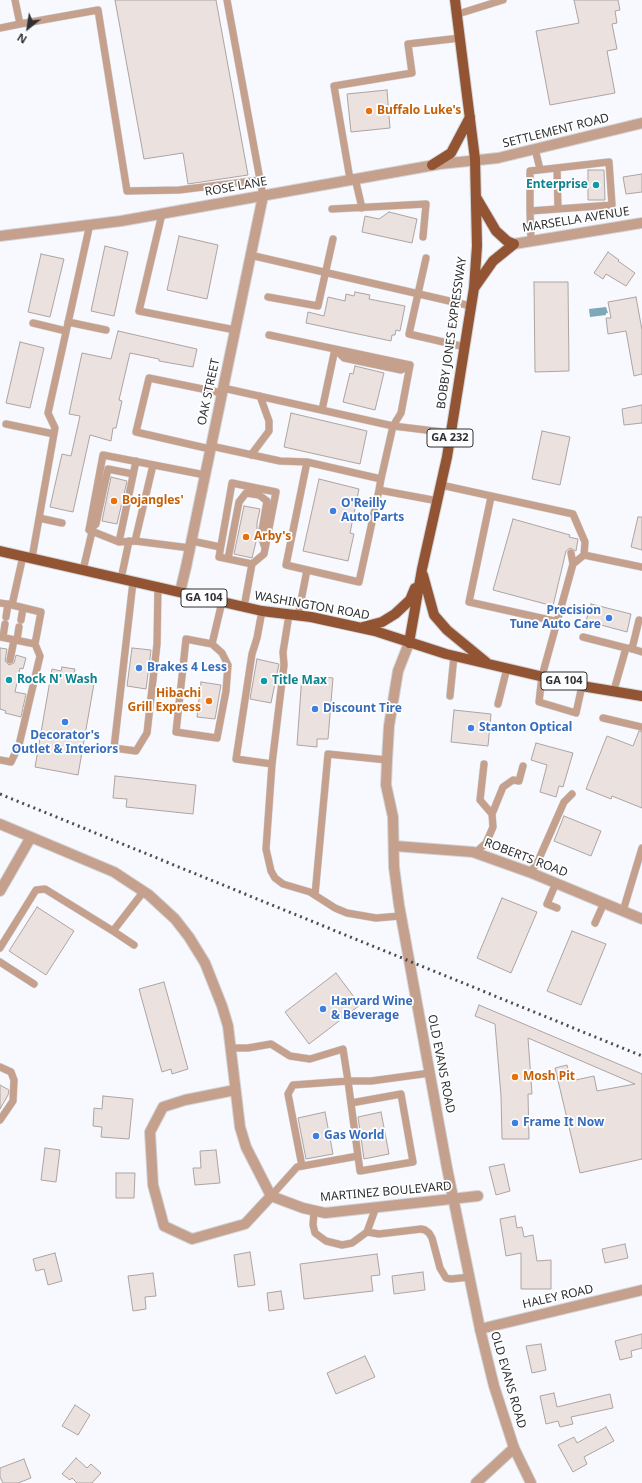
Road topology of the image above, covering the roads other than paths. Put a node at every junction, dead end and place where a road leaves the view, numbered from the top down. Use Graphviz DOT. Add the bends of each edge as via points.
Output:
graph roads {
  1 [pos="15,0"];
  2 [pos="228,0"];
  3 [pos="455,0"];
  4 [pos="503,0"];
  5 [pos="458,14"];
  6 [pos="20,24"];
  7 [pos="0,28"];
  8 [pos="460,38"];
  9 [pos="470,117"];
  10 [pos="642,123"];
  11 [pos="535,149"];
  12 [pos="475,159"];
  13 [pos="432,165"];
  14 [pos="557,168"];
  15 [pos="540,169"];
  16 [pos="353,179"];
  17 [pos="260,180"];
  18 [pos="263,196"];
  19 [pos="476,196"];
  20 [pos="362,208"];
  21 [pos="332,209"];
  22 [pos="558,209"];
  23 [pos="530,211"];
  24 [pos="162,214"];
  25 [pos="642,223"];
  26 [pos="90,224"];
  27 [pos="0,236"];
  28 [pos="423,238"];
  29 [pos="334,239"];
  30 [pos="531,241"];
  31 [pos="514,244"];
  32 [pos="250,256"];
  33 [pos="426,258"];
  34 [pos="326,273"];
  35 [pos="474,288"];
  36 [pos="418,294"];
  37 [pos="268,297"];
  38 [pos="471,306"];
  39 [pos="68,322"];
  40 [pos="33,323"];
  41 [pos="106,330"];
  42 [pos="235,330"];
  43 [pos="66,331"];
  44 [pos="269,335"];
  45 [pos="465,347"];
  46 [pos="335,349"];
  47 [pos="222,391"];
  48 [pos="260,396"];
  49 [pos="322,410"];
  50 [pos="6,424"];
  51 [pos="393,426"];
  52 [pos="451,433"];
  53 [pos="54,434"];
  54 [pos="211,448"];
  55 [pos="251,455"];
  56 [pos="136,461"];
  57 [pos="308,462"];
  58 [pos="153,464"];
  59 [pos="133,474"];
  60 [pos="205,475"];
  61 [pos="382,479"];
  62 [pos="441,485"];
  63 [pos="379,490"];
  64 [pos="491,497"];
  65 [pos="438,501"];
  66 [pos="39,518"];
  67 [pos="62,524"];
  68 [pos="579,527"];
  69 [pos="90,531"];
  70 [pos="575,538"];
  71 [pos="132,541"];
  72 [pos="119,542"];
  73 [pos="191,544"];
  74 [pos="220,547"];
  75 [pos="265,548"];
  76 [pos="0,550"];
  77 [pos="572,553"];
  78 [pos="584,554"];
  79 [pos="27,557"];
  80 [pos="228,559"];
  81 [pos="252,564"];
  82 [pos="573,564"];
  83 [pos="642,567"];
  84 [pos="422,569"];
  85 [pos="83,570"];
  86 [pos="307,570"];
  87 [pos="121,579"];
  88 [pos="133,582"];
  89 [pos="158,586"];
  90 [pos="180,592"];
  91 [pos="222,602"];
  92 [pos="0,603"];
  93 [pos="10,605"];
  94 [pos="244,607"];
  95 [pos="23,608"];
  96 [pos="262,611"];
  97 [pos="293,615"];
  98 [pos="639,620"];
  99 [pos="559,622"];
  100 [pos="360,628"];
  101 [pos="1,637"];
  102 [pos="583,637"];
  103 [pos="16,640"];
  104 [pos="409,643"];
  105 [pos="35,644"];
  106 [pos="212,644"];
  107 [pos="629,649"];
  108 [pos="642,652"];
  109 [pos="454,656"];
  110 [pos="10,660"];
  111 [pos="488,664"];
  112 [pos="507,668"];
  113 [pos="542,676"];
  114 [pos="582,686"];
  115 [pos="614,690"];
  116 [pos="450,696"];
  117 [pos="642,696"];
  118 [pos="498,704"];
  119 [pos="603,718"];
  120 [pos="642,727"];
  121 [pos="0,760"];
  122 [pos="387,760"];
  123 [pos="272,764"];
  124 [pos="484,764"];
  125 [pos="523,766"];
  126 [pos="572,794"];
  127 [pos="492,814"];
  128 [pos="0,824"];
  129 [pos="31,837"];
  130 [pos="395,846"];
  131 [pos="642,848"];
  132 [pos="475,853"];
  133 [pos="530,872"];
  134 [pos="556,883"];
  135 [pos="0,891"];
  136 [pos="144,891"];
  137 [pos="316,895"];
  138 [pos="604,903"];
  139 [pos="557,908"];
  140 [pos="623,911"];
  141 [pos="400,916"];
  142 [pos="642,919"];
  143 [pos="595,923"];
  144 [pos="113,931"];
  145 [pos="134,944"];
  146 [pos="0,948"];
  147 [pos="0,962"];
  148 [pos="34,984"];
  149 [pos="230,1048"];
  150 [pos="0,1067"];
  151 [pos="430,1073"];
  152 [pos="348,1081"];
  153 [pos="235,1090"];
  154 [pos="351,1103"];
  155 [pos="0,1120"];
  156 [pos="358,1156"];
  157 [pos="302,1166"];
  158 [pos="271,1196"];
  159 [pos="478,1196"];
  160 [pos="454,1199"];
  161 [pos="376,1207"];
  162 [pos="314,1212"];
  163 [pos="367,1232"];
  164 [pos="470,1277"];
  165 [pos="642,1290"];
  166 [pos="480,1329"];
  167 [pos="514,1448"];
  168 [pos="476,1483"];
  169 [pos="531,1483"];
  1 -- 6 [label="lane"];
  2 -- 17 [label="lane"];
  3 -- 5 [label="main road, BOBBY JONES EXPRESSWAY / GA 232"];
  4 -- 5 [label="lane"];
  5 -- 8 [label="main road, BOBBY JONES EXPRESSWAY / GA 232"];
  6 -- 7 [label="lane"];
  6 -- 17 [label="lane" via="98,10 127,191 179,190"];
  8 -- 9 [label="main road, BOBBY JONES EXPRESSWAY / GA 232"];
  8 -- 16 [label="lane" via="408,44 412,73 334,86"];
  9 -- 12 [label="main road, BOBBY JONES EXPRESSWAY / GA 232"];
  9 -- 13 [label="main road" via="451,153"];
  10 -- 11 [label="street, SETTLEMENT ROAD"];
  11 -- 12 [label="street, SETTLEMENT ROAD" via="498,158"];
  11 -- 15 [label="lane"];
  12 -- 13 [label="street, ROSE LANE"];
  12 -- 19 [label="main road, BOBBY JONES EXPRESSWAY / GA 232"];
  13 -- 16 [label="street, ROSE LANE"];
  14 -- 15 [label="lane"];
  14 -- 22 [label="lane"];
  14 -- 22 [label="lane" via="610,162 612,205"];
  15 -- 23 [label="lane" via="530,170"];
  16 -- 18 [label="street, ROSE LANE"];
  16 -- 20 [label="lane"];
  17 -- 18 [label="lane"];
  18 -- 24 [label="street, ROSE LANE"];
  18 -- 32 [label="street, OAK STREET"];
  19 -- 31 [label="main road" via="496,231 506,241"];
  19 -- 35 [label="main road, BOBBY JONES EXPRESSWAY / GA 232"];
  20 -- 21 [label="lane"];
  20 -- 28 [label="lane" via="426,204"];
  22 -- 23 [label="lane"];
  23 -- 30 [label="lane"];
  24 -- 26 [label="street, ROSE LANE"];
  24 -- 42 [label="lane" via="139,311"];
  25 -- 30 [label="street, MARSELLA AVENUE"];
  26 -- 27 [label="street, ROSE LANE"];
  26 -- 39 [label="lane"];
  29 -- 34 [label="lane"];
  30 -- 31 [label="street, MARSELLA AVENUE"];
  31 -- 35 [label="main road" via="493,261"];
  32 -- 34 [label="lane"];
  32 -- 42 [label="street, OAK STREET"];
  33 -- 36 [label="lane"];
  34 -- 36 [label="lane"];
  34 -- 37 [label="lane" via="318,306"];
  35 -- 38 [label="main road, BOBBY JONES EXPRESSWAY / GA 232"];
  36 -- 38 [label="lane"];
  36 -- 45 [label="lane" via="409,334"];
  38 -- 45 [label="main road, BOBBY JONES EXPRESSWAY / GA 232"];
  39 -- 41 [label="lane"];
  39 -- 43 [label="lane"];
  40 -- 43 [label="lane"];
  42 -- 47 [label="street, OAK STREET"];
  43 -- 53 [label="lane" via="48,412 55,428"];
  44 -- 46 [label="lane"];
  45 -- 52 [label="main road, BOBBY JONES EXPRESSWAY / GA 232"];
  46 -- 49 [label="lane"];
  46 -- 51 [label="lane" via="410,365 401,413"];
  47 -- 48 [label="lane"];
  47 -- 54 [label="street, OAK STREET"];
  47 -- 54 [label="lane" via="149,378 136,432"];
  48 -- 49 [label="lane"];
  48 -- 55 [label="lane" via="269,421 269,431"];
  49 -- 51 [label="lane"];
  50 -- 53 [label="lane"];
  51 -- 52 [label="lane"];
  51 -- 61 [label="lane"];
  52 -- 62 [label="main road, BOBBY JONES EXPRESSWAY / GA 232"];
  53 -- 66 [label="lane"];
  54 -- 55 [label="lane"];
  54 -- 60 [label="street, OAK STREET"];
  55 -- 57 [label="lane" via="280,461"];
  56 -- 58 [label="lane"];
  56 -- 59 [label="lane"];
  56 -- 69 [label="lane" via="103,455"];
  57 -- 61 [label="lane"];
  57 -- 86 [label="lane" via="286,565"];
  58 -- 60 [label="lane"];
  58 -- 71 [label="lane"];
  59 -- 69 [label="lane" via="108,469 96,524"];
  59 -- 72 [label="lane"];
  60 -- 73 [label="street, OAK STREET"];
  61 -- 63 [label="lane"];
  62 -- 64 [label="lane"];
  62 -- 65 [label="main road, BOBBY JONES EXPRESSWAY / GA 232"];
  63 -- 65 [label="lane"];
  63 -- 86 [label="lane" via="359,582"];
  64 -- 68 [label="lane" via="572,514"];
  64 -- 99 [label="lane" via="469,602"];
  65 -- 84 [label="main road, BOBBY JONES EXPRESSWAY / GA 232"];
  66 -- 67 [label="lane"];
  66 -- 79 [label="lane"];
  68 -- 70 [label="lane"];
  68 -- 78 [label="lane" via="585,542"];
  69 -- 72 [label="lane"];
  69 -- 85 [label="lane"];
  71 -- 72 [label="lane"];
  71 -- 73 [label="lane"];
  71 -- 87 [label="lane"];
  73 -- 74 [label="lane"];
  73 -- 90 [label="street, OAK STREET"];
  74 -- 75 [label="lane" via="232,483 276,492"];
  74 -- 80 [label="lane" via="219,557"];
  75 -- 80 [label="lane" via="261,536 267,501 259,495 246,494 240,502"];
  75 -- 81 [label="lane" via="264,554"];
  76 -- 79 [label="main road, WASHINGTON ROAD / GA 104"];
  77 -- 82 [label="lane"];
  78 -- 82 [label="lane"];
  78 -- 83 [label="lane"];
  79 -- 85 [label="main road, WASHINGTON ROAD / GA 104"];
  79 -- 93 [label="lane"];
  80 -- 81 [label="lane"];
  81 -- 94 [label="lane"];
  82 -- 99 [label="lane"];
  84 -- 100 [label="main road" via="410,600 382,622"];
  84 -- 104 [label="main road, BOBBY JONES EXPRESSWAY / GA 232"];
  84 -- 111 [label="main road" via="434,615 447,630"];
  85 -- 87 [label="main road, WASHINGTON ROAD / GA 104"];
  86 -- 97 [label="lane"];
  87 -- 88 [label="main road, WASHINGTON ROAD / GA 104"];
  88 -- 89 [label="main road, WASHINGTON ROAD / GA 104"];
  88 -- 89 [label="lane" via="114,748 136,751 147,734 157,644"];
  89 -- 90 [label="main road, WASHINGTON ROAD / GA 104"];
  90 -- 91 [label="main road, WASHINGTON ROAD / GA 104"];
  91 -- 94 [label="main road, WASHINGTON ROAD / GA 104"];
  91 -- 106 [label="lane"];
  92 -- 93 [label="lane"];
  93 -- 95 [label="lane"];
  93 -- 101 [label="lane"];
  94 -- 96 [label="main road, WASHINGTON ROAD / GA 104"];
  95 -- 103 [label="lane"];
  95 -- 105 [label="lane" via="41,612"];
  96 -- 97 [label="main road, WASHINGTON ROAD / GA 104"];
  96 -- 123 [label="lane" via="252,654 236,759"];
  97 -- 100 [label="main road, WASHINGTON ROAD / GA 104"];
  97 -- 123 [label="lane" via="282,652 284,665"];
  98 -- 107 [label="lane"];
  99 -- 113 [label="lane"];
  100 -- 104 [label="main road, WASHINGTON ROAD / GA 104" via="375,630"];
  101 -- 103 [label="lane"];
  102 -- 107 [label="lane"];
  103 -- 105 [label="lane"];
  103 -- 110 [label="lane"];
  104 -- 109 [label="main road, WASHINGTON ROAD / GA 104"];
  104 -- 122 [label="street, OLD EVANS ROAD" via="398,672 389,726"];
  105 -- 121 [label="lane" via="40,656 19,745 11,762"];
  106 -- 106 [label="lane" via="186,639 176,732 218,738 228,666 222,653"];
  107 -- 108 [label="lane"];
  107 -- 115 [label="lane"];
  109 -- 111 [label="main road, WASHINGTON ROAD / GA 104"];
  109 -- 116 [label="lane"];
  111 -- 112 [label="main road, WASHINGTON ROAD / GA 104"];
  112 -- 113 [label="main road, WASHINGTON ROAD / GA 104"];
  112 -- 118 [label="lane"];
  113 -- 114 [label="main road, WASHINGTON ROAD / GA 104"];
  113 -- 114 [label="lane" via="539,702 576,713"];
  114 -- 115 [label="main road, WASHINGTON ROAD / GA 104"];
  115 -- 117 [label="main road, WASHINGTON ROAD / GA 104"];
  119 -- 120 [label="lane"];
  122 -- 130 [label="street, OLD EVANS ROAD" via="386,786"];
  122 -- 137 [label="lane" via="328,754"];
  123 -- 137 [label="lane" via="266,849 271,871 283,884"];
  124 -- 127 [label="lane" via="480,800"];
  125 -- 127 [label="lane" via="519,781 512,780 503,787"];
  126 -- 133 [label="lane" via="564,802 538,861"];
  127 -- 132 [label="lane" via="493,827 486,843"];
  128 -- 129 [label="street"];
  129 -- 135 [label="street"];
  129 -- 136 [label="street" via="114,872"];
  130 -- 132 [label="street, ROBERTS ROAD"];
  130 -- 141 [label="street, OLD EVANS ROAD" via="394,866"];
  131 -- 140 [label="lane"];
  132 -- 133 [label="street, ROBERTS ROAD"];
  133 -- 134 [label="street, ROBERTS ROAD"];
  134 -- 138 [label="street, ROBERTS ROAD"];
  134 -- 139 [label="lane" via="547,904"];
  136 -- 144 [label="lane"];
  136 -- 149 [label="street" via="175,920 205,963 228,1026"];
  137 -- 141 [label="lane" via="347,913 376,918"];
  138 -- 140 [label="street, ROBERTS ROAD"];
  138 -- 143 [label="lane"];
  140 -- 142 [label="street, ROBERTS ROAD"];
  141 -- 151 [label="street, OLD EVANS ROAD"];
  144 -- 145 [label="lane"];
  144 -- 146 [label="lane" via="45,890 36,890"];
  147 -- 148 [label="lane"];
  149 -- 152 [label="lane" via="271,1044 290,1056 310,1059 343,1049"];
  149 -- 153 [label="street"];
  150 -- 155 [label="lane" via="11,1072 14,1080 13,1101"];
  151 -- 152 [label="lane" via="371,1081"];
  151 -- 160 [label="street, OLD EVANS ROAD"];
  152 -- 154 [label="lane"];
  152 -- 157 [label="lane" via="293,1086 288,1094"];
  153 -- 158 [label="street" via="240,1127 246,1147"];
  153 -- 158 [label="street" via="163,1107 150,1132 153,1185 164,1226 192,1239 245,1224"];
  154 -- 156 [label="lane"];
  154 -- 156 [label="lane" via="401,1094 412,1162 360,1171"];
  156 -- 157 [label="lane"];
  157 -- 158 [label="lane" via="297,1167"];
  158 -- 162 [label="street, MARTINEZ BOULEVARD"];
  159 -- 160 [label="street, MARTINEZ BOULEVARD"];
  160 -- 161 [label="street, MARTINEZ BOULEVARD"];
  160 -- 164 [label="street, OLD EVANS ROAD"];
  161 -- 162 [label="street, MARTINEZ BOULEVARD"];
  161 -- 163 [label="lane"];
  162 -- 163 [label="lane" via="315,1232 326,1241 342,1245 352,1243"];
  163 -- 164 [label="lane" via="379,1234 425,1230 432,1238 440,1268 446,1278"];
  164 -- 166 [label="street, OLD EVANS ROAD"];
  165 -- 166 [label="street, HALEY ROAD"];
  166 -- 167 [label="street, OLD EVANS ROAD" via="494,1386"];
  167 -- 168 [label="street"];
  167 -- 169 [label="street, OLD EVANS ROAD"];
}
